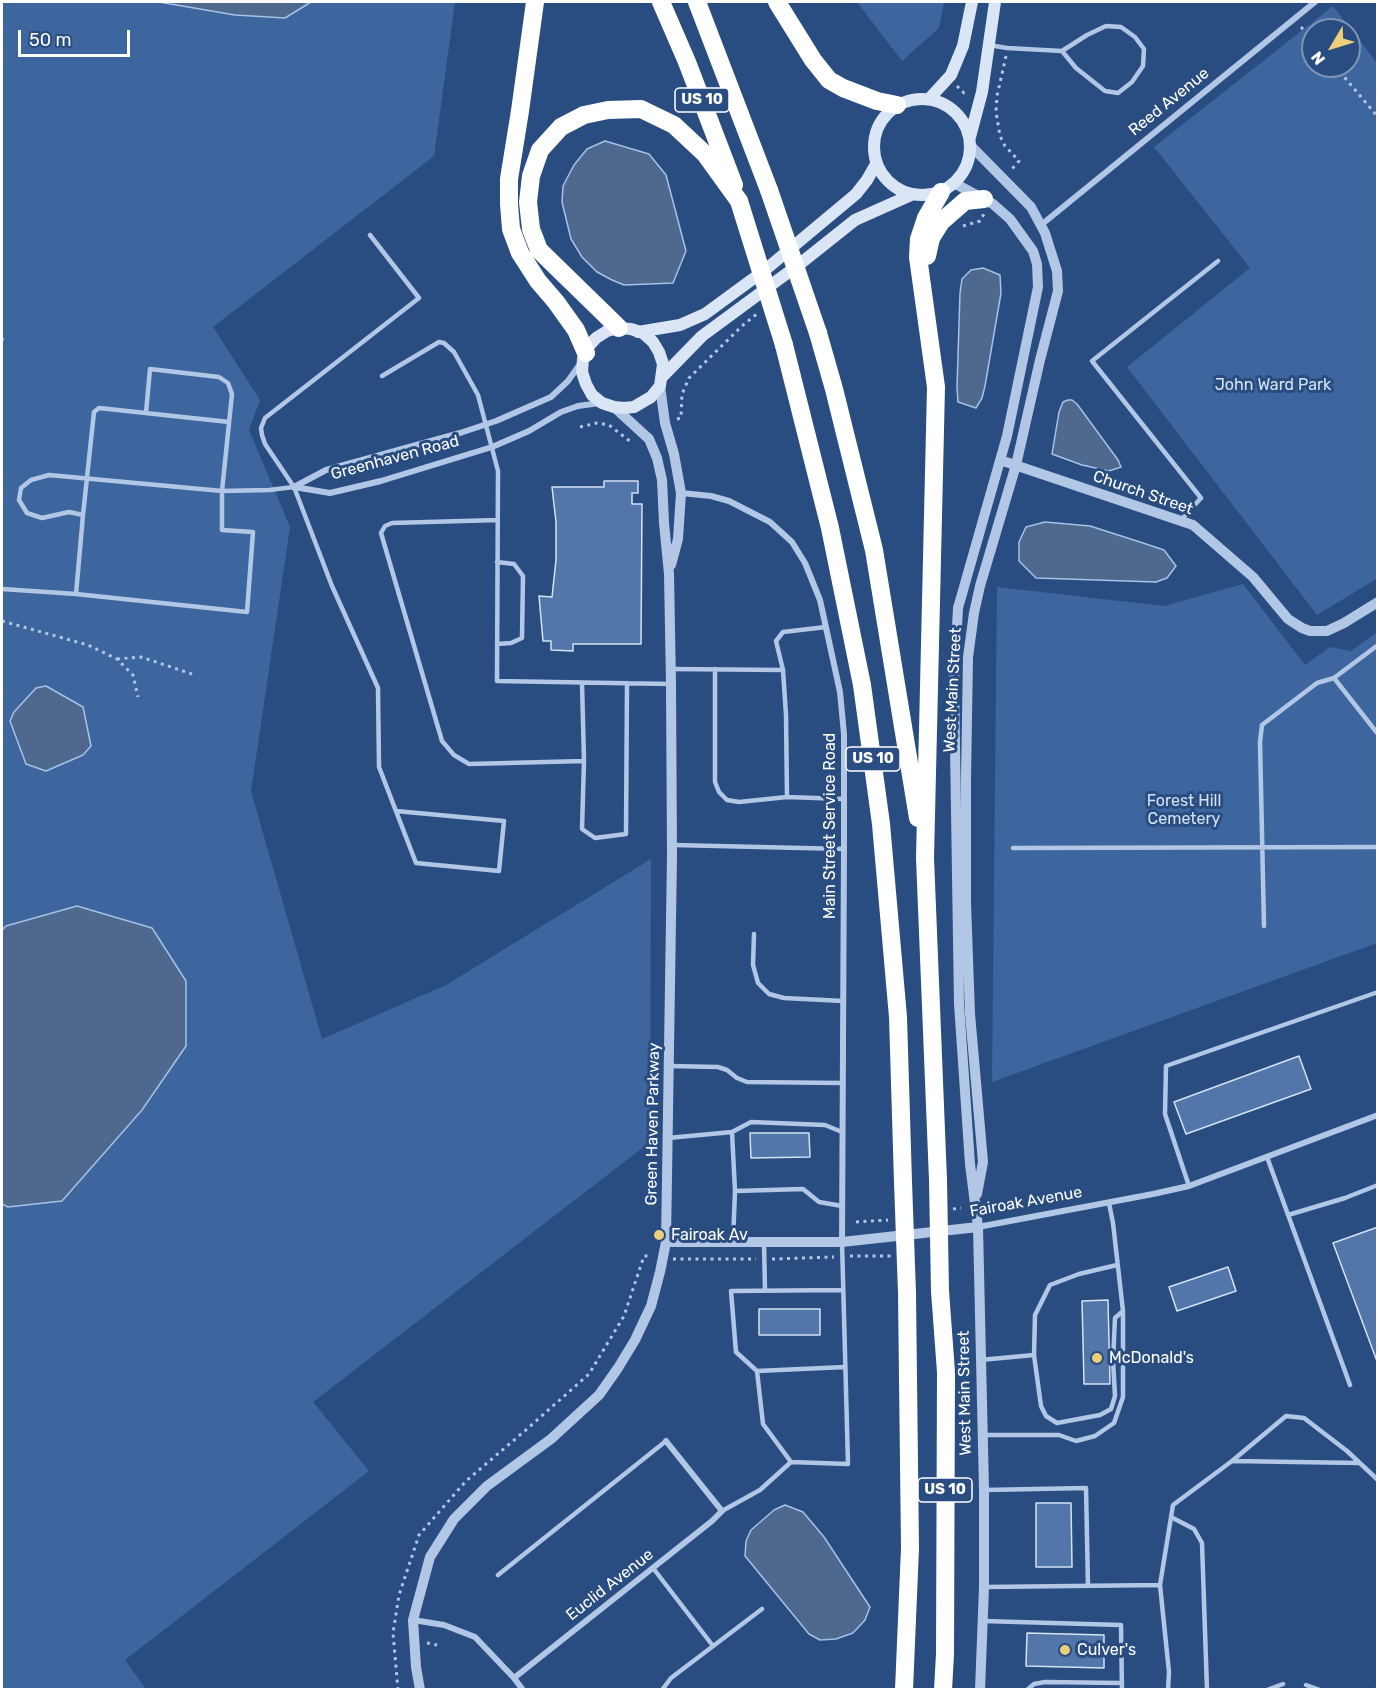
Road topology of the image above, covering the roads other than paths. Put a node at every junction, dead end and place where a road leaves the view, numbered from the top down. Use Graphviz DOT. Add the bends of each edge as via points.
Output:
graph roads {
  1 [pos="534,2"];
  2 [pos="661,2"];
  3 [pos="697,2"];
  4 [pos="777,2"];
  5 [pos="972,2"];
  6 [pos="995,2"];
  7 [pos="1315,2"];
  8 [pos="989,45"];
  9 [pos="1062,51"];
  10 [pos="929,99"];
  11 [pos="897,105"];
  12 [pos="970,142"];
  13 [pos="876,164"];
  14 [pos="948,188"];
  15 [pos="911,195"];
  16 [pos="984,199"];
  17 [pos="739,201"];
  18 [pos="1041,225"];
  19 [pos="370,235"];
  20 [pos="1218,261"];
  21 [pos="921,282"];
  22 [pos="619,328"];
  23 [pos="638,332"];
  24 [pos="585,355"];
  25 [pos="382,376"];
  26 [pos="661,381"];
  27 [pos="608,405"];
  28 [pos="146,413"];
  29 [pos="229,422"];
  30 [pos="486,425"];
  31 [pos="492,447"];
  32 [pos="1000,460"];
  33 [pos="1016,465"];
  34 [pos="87,478"];
  35 [pos="294,487"];
  36 [pos="222,491"];
  37 [pos="681,493"];
  38 [pos="83,516"];
  39 [pos="498,520"];
  40 [pos="1180,520"];
  41 [pos="497,562"];
  42 [pos="669,574"];
  43 [pos="2,589"];
  44 [pos="76,594"];
  45 [pos="1377,602"];
  46 [pos="826,627"];
  47 [pos="497,645"];
  48 [pos="1377,645"];
  49 [pos="671,669"];
  50 [pos="714,669"];
  51 [pos="783,670"];
  52 [pos="1334,678"];
  53 [pos="582,682"];
  54 [pos="627,683"];
  55 [pos="671,684"];
  56 [pos="1377,734"];
  57 [pos="584,761"];
  58 [pos="787,797"];
  59 [pos="844,799"];
  60 [pos="396,811"];
  61 [pos="671,845"];
  62 [pos="1013,848"];
  63 [pos="1263,848"];
  64 [pos="1377,848"];
  65 [pos="844,849"];
  66 [pos="925,858"];
  67 [pos="1264,926"];
  68 [pos="754,934"];
  69 [pos="1377,992"];
  70 [pos="843,1001"];
  71 [pos="669,1065"];
  72 [pos="842,1083"];
  73 [pos="1377,1115"];
  74 [pos="732,1132"];
  75 [pos="842,1132"];
  76 [pos="668,1138"];
  77 [pos="1267,1157"];
  78 [pos="1377,1185"];
  79 [pos="1189,1186"];
  80 [pos="735,1191"];
  81 [pos="975,1203"];
  82 [pos="1109,1203"];
  83 [pos="842,1206"];
  84 [pos="1288,1215"];
  85 [pos="978,1227"];
  86 [pos="666,1242"];
  87 [pos="842,1242"];
  88 [pos="733,1243"];
  89 [pos="764,1243"];
  90 [pos="1117,1265"];
  91 [pos="765,1290"];
  92 [pos="843,1290"];
  93 [pos="1123,1311"];
  94 [pos="1034,1355"];
  95 [pos="980,1360"];
  96 [pos="845,1367"];
  97 [pos="757,1371"];
  98 [pos="1350,1385"];
  99 [pos="982,1435"];
  100 [pos="666,1442"];
  101 [pos="1232,1461"];
  102 [pos="791,1462"];
  103 [pos="1359,1463"];
  104 [pos="1377,1480"];
  105 [pos="984,1490"];
  106 [pos="722,1511"];
  107 [pos="1171,1517"];
  108 [pos="653,1568"];
  109 [pos="498,1575"];
  110 [pos="1160,1585"];
  111 [pos="1088,1586"];
  112 [pos="984,1587"];
  113 [pos="762,1609"];
  114 [pos="413,1620"];
  115 [pos="983,1621"];
  116 [pos="713,1646"];
  117 [pos="514,1678"];
  118 [pos="1121,1683"];
  119 [pos="1283,1684"];
  120 [pos="1306,1685"];
  121 [pos="420,1689"];
  122 [pos="523,1689"];
  123 [pos="662,1689"];
  124 [pos="904,1689"];
  125 [pos="943,1689"];
  126 [pos="980,1689"];
  127 [pos="1027,1689"];
  128 [pos="1122,1689"];
  129 [pos="1168,1689"];
  130 [pos="1207,1689"];
  131 [pos="1267,1689"];
  132 [pos="1320,1689"];
  1 -- 24 [label="highway" via="509,179 511,229 537,281 576,330"];
  2 -- 17 [label="highway, US 10" via="707,111"];
  3 -- 66 [label="highway, US 10, bridge" via="769,190 834,389 874,550"];
  4 -- 11 [label="highway" via="828,80 877,101"];
  5 -- 10 [label="main road" via="963,46 949,78"];
  6 -- 8 [label="main road"];
  7 -- 18 [label="street, Reed Avenue"];
  8 -- 9 [label="lane"];
  8 -- 12 [label="main road"];
  9 -- 9 [label="lane" via="1106,26 1121,27 1144,49 1143,66 1132,82 1118,93 1112,92 1076,68"];
  10 -- 11 [label="main road" via="912,99"];
  10 -- 12 [label="main road" via="958,114"];
  11 -- 13 [label="main road" via="884,116 876,131"];
  12 -- 14 [label="main road" via="964,172"];
  12 -- 18 [label="street, West Main Street" via="1031,207"];
  13 -- 15 [label="main road" via="884,178"];
  13 -- 23 [label="main road" via="856,194 705,314 680,325"];
  14 -- 15 [label="main road" via="927,196"];
  14 -- 16 [label="street, West Main Street"];
  14 -- 21 [label="highway" via="926,218 919,239"];
  15 -- 26 [label="main road, Greenhaven Road" via="855,220 702,336"];
  16 -- 21 [label="highway" via="965,201 941,222 931,238"];
  16 -- 32 [label="street, West Main Street" via="1010,219 1033,251 1037,264 1038,287"];
  17 -- 22 [label="highway" via="705,154 674,125 642,109 584,115 561,127 540,150 531,176 531,229 539,250"];
  17 -- 124 [label="highway, US 10, bridge" via="784,345 830,528 864,696 881,824 898,1017 906,1293 910,1548"];
  18 -- 33 [label="street, West Main Street" via="1057,271 1058,291"];
  19 -- 35 [label="lane" via="419,298 265,418 261,428 265,444"];
  20 -- 40 [label="lane" via="1092,361 1202,498"];
  21 -- 66 [label="highway" via="936,387"];
  22 -- 23 [label="main road"];
  22 -- 24 [label="main road, Greenhaven Road" via="596,338"];
  23 -- 26 [label="main road" via="660,352"];
  24 -- 27 [label="main road" via="582,372 586,384 592,394"];
  24 -- 30 [label="street, Greenhaven Road" via="568,381 551,397"];
  25 -- 30 [label="lane" via="439,342 444,343 454,352 477,395"];
  26 -- 27 [label="main road, Greenhaven Road" via="643,403 634,407"];
  26 -- 37 [label="street" via="665,423"];
  27 -- 31 [label="street, Greenhaven Road" via="578,406 561,412 529,432"];
  27 -- 42 [label="street" via="649,439 657,458"];
  28 -- 29 [label="lane"];
  28 -- 29 [label="lane" via="150,369 219,377 228,383 232,394"];
  28 -- 34 [label="lane" via="99,408 94,412"];
  29 -- 36 [label="lane"];
  30 -- 31 [label="lane"];
  30 -- 35 [label="street, Greenhaven Road" via="326,470"];
  31 -- 35 [label="street, Greenhaven Road" via="330,494"];
  31 -- 39 [label="lane" via="498,471"];
  32 -- 33 [label="street, Church Street"];
  32 -- 81 [label="street, West Main Street" via="958,608 954,682 959,1004"];
  33 -- 40 [label="street, Church Street"];
  33 -- 81 [label="street, West Main Street" via="980,586 968,657 967,925 970,1014 983,1162"];
  34 -- 36 [label="lane"];
  34 -- 38 [label="lane"];
  34 -- 38 [label="lane" via="48,475 31,480 21,488 19,500 27,513 42,518 69,512"];
  35 -- 36 [label="lane"];
  35 -- 60 [label="lane" via="332,586 378,688 379,768"];
  36 -- 44 [label="lane" via="222,530 252,532 246,612"];
  37 -- 42 [label="street" via="678,539"];
  37 -- 46 [label="street, Main Street Service Road" via="729,501 770,522 792,542 820,600"];
  38 -- 44 [label="lane"];
  39 -- 41 [label="lane"];
  39 -- 57 [label="lane" via="392,522 381,533 441,741 453,755 469,764"];
  40 -- 45 [label="street, Church Street" via="1193,525 1253,576 1288,619 1302,628 1327,631"];
  41 -- 47 [label="lane"];
  41 -- 47 [label="lane" via="514,564 523,576 522,638"];
  42 -- 49 [label="street, Green Haven Parkway"];
  43 -- 44 [label="lane"];
  46 -- 51 [label="lane" via="783,632 778,636"];
  46 -- 59 [label="street, Main Street Service Road" via="840,692"];
  47 -- 53 [label="lane" via="497,681"];
  48 -- 52 [label="lane"];
  49 -- 50 [label="lane"];
  49 -- 55 [label="street, Green Haven Parkway"];
  50 -- 51 [label="lane"];
  50 -- 58 [label="lane" via="718,792 739,802"];
  51 -- 58 [label="lane"];
  52 -- 56 [label="lane"];
  52 -- 63 [label="lane" via="1317,683 1262,725"];
  53 -- 54 [label="lane"];
  53 -- 57 [label="lane"];
  54 -- 55 [label="lane"];
  54 -- 57 [label="lane" via="626,834 595,838 582,829"];
  55 -- 61 [label="street, Green Haven Parkway"];
  58 -- 59 [label="lane"];
  59 -- 65 [label="street, Main Street Service Road"];
  60 -- 60 [label="lane" via="416,862 499,871 504,821"];
  61 -- 65 [label="lane"];
  61 -- 71 [label="street, Green Haven Parkway"];
  62 -- 63 [label="lane"];
  63 -- 64 [label="lane"];
  63 -- 67 [label="lane"];
  65 -- 70 [label="street, Main Street Service Road"];
  66 -- 125 [label="highway, US 10, bridge" via="946,1371"];
  68 -- 70 [label="lane" via="753,965 758,982 770,994"];
  69 -- 79 [label="lane" via="1166,1066 1164,1114"];
  70 -- 72 [label="street, Main Street Service Road"];
  71 -- 72 [label="lane" via="718,1067 747,1082"];
  71 -- 76 [label="street, Green Haven Parkway"];
  72 -- 75 [label="street, Main Street Service Road"];
  73 -- 77 [label="street, Fairoak Avenue"];
  74 -- 75 [label="lane" via="751,1122 825,1125"];
  74 -- 76 [label="lane"];
  74 -- 80 [label="lane"];
  75 -- 83 [label="street, Main Street Service Road"];
  76 -- 86 [label="street, Green Haven Parkway"];
  77 -- 79 [label="street, Fairoak Avenue"];
  77 -- 84 [label="lane"];
  78 -- 84 [label="lane"];
  79 -- 82 [label="street, Fairoak Avenue"];
  80 -- 83 [label="lane" via="802,1189 819,1202"];
  80 -- 88 [label="lane"];
  81 -- 85 [label="street, West Main Street"];
  82 -- 85 [label="street, Fairoak Avenue"];
  82 -- 90 [label="lane"];
  83 -- 87 [label="street, Main Street Service Road"];
  84 -- 98 [label="lane"];
  85 -- 87 [label="street, Fairoak Avenue"];
  85 -- 95 [label="street, West Main Street"];
  86 -- 88 [label="street, Fairoak Avenue"];
  86 -- 114 [label="street, Green Haven Parkway" via="651,1306 618,1368 585,1408 551,1439 487,1486 454,1519 430,1557"];
  87 -- 89 [label="street, Fairoak Avenue"];
  87 -- 92 [label="lane"];
  88 -- 89 [label="street, Fairoak Avenue"];
  89 -- 91 [label="lane"];
  90 -- 93 [label="lane"];
  90 -- 94 [label="lane" via="1050,1285 1035,1315"];
  91 -- 92 [label="lane"];
  91 -- 97 [label="lane" via="731,1291 736,1352"];
  92 -- 96 [label="lane"];
  93 -- 94 [label="lane" via="1115,1318 1114,1396 1111,1408 1100,1414 1057,1423 1046,1416"];
  93 -- 99 [label="lane" via="1123,1396 1114,1423 1095,1436 1076,1441 1059,1435"];
  94 -- 95 [label="lane"];
  95 -- 99 [label="street, West Main Street"];
  96 -- 97 [label="lane"];
  96 -- 102 [label="lane" via="848,1464"];
  97 -- 102 [label="lane" via="763,1424"];
  99 -- 105 [label="street, West Main Street"];
  100 -- 106 [label="street"];
  100 -- 109 [label="lane"];
  101 -- 103 [label="lane"];
  101 -- 103 [label="lane" via="1286,1416 1304,1418"];
  101 -- 107 [label="lane" via="1173,1505"];
  102 -- 106 [label="lane" via="760,1490"];
  103 -- 104 [label="lane"];
  105 -- 111 [label="lane" via="1086,1488"];
  105 -- 112 [label="street, West Main Street"];
  106 -- 108 [label="street, Euclid Avenue"];
  107 -- 110 [label="lane"];
  107 -- 130 [label="lane" via="1194,1529 1202,1543"];
  108 -- 116 [label="lane"];
  108 -- 117 [label="street, Euclid Avenue"];
  110 -- 111 [label="lane"];
  110 -- 129 [label="lane"];
  111 -- 112 [label="lane"];
  112 -- 115 [label="street, West Main Street"];
  113 -- 116 [label="lane"];
  114 -- 117 [label="street" via="444,1625 474,1637"];
  114 -- 121 [label="street, Green Haven Parkway"];
  115 -- 118 [label="lane" via="1121,1625"];
  115 -- 126 [label="street, West Main Street"];
  116 -- 123 [label="lane"];
  117 -- 122 [label="street"];
  118 -- 127 [label="lane" via="1046,1682"];
  118 -- 128 [label="lane"];
  119 -- 131 [label="lane"];
  120 -- 132 [label="lane"];
}
